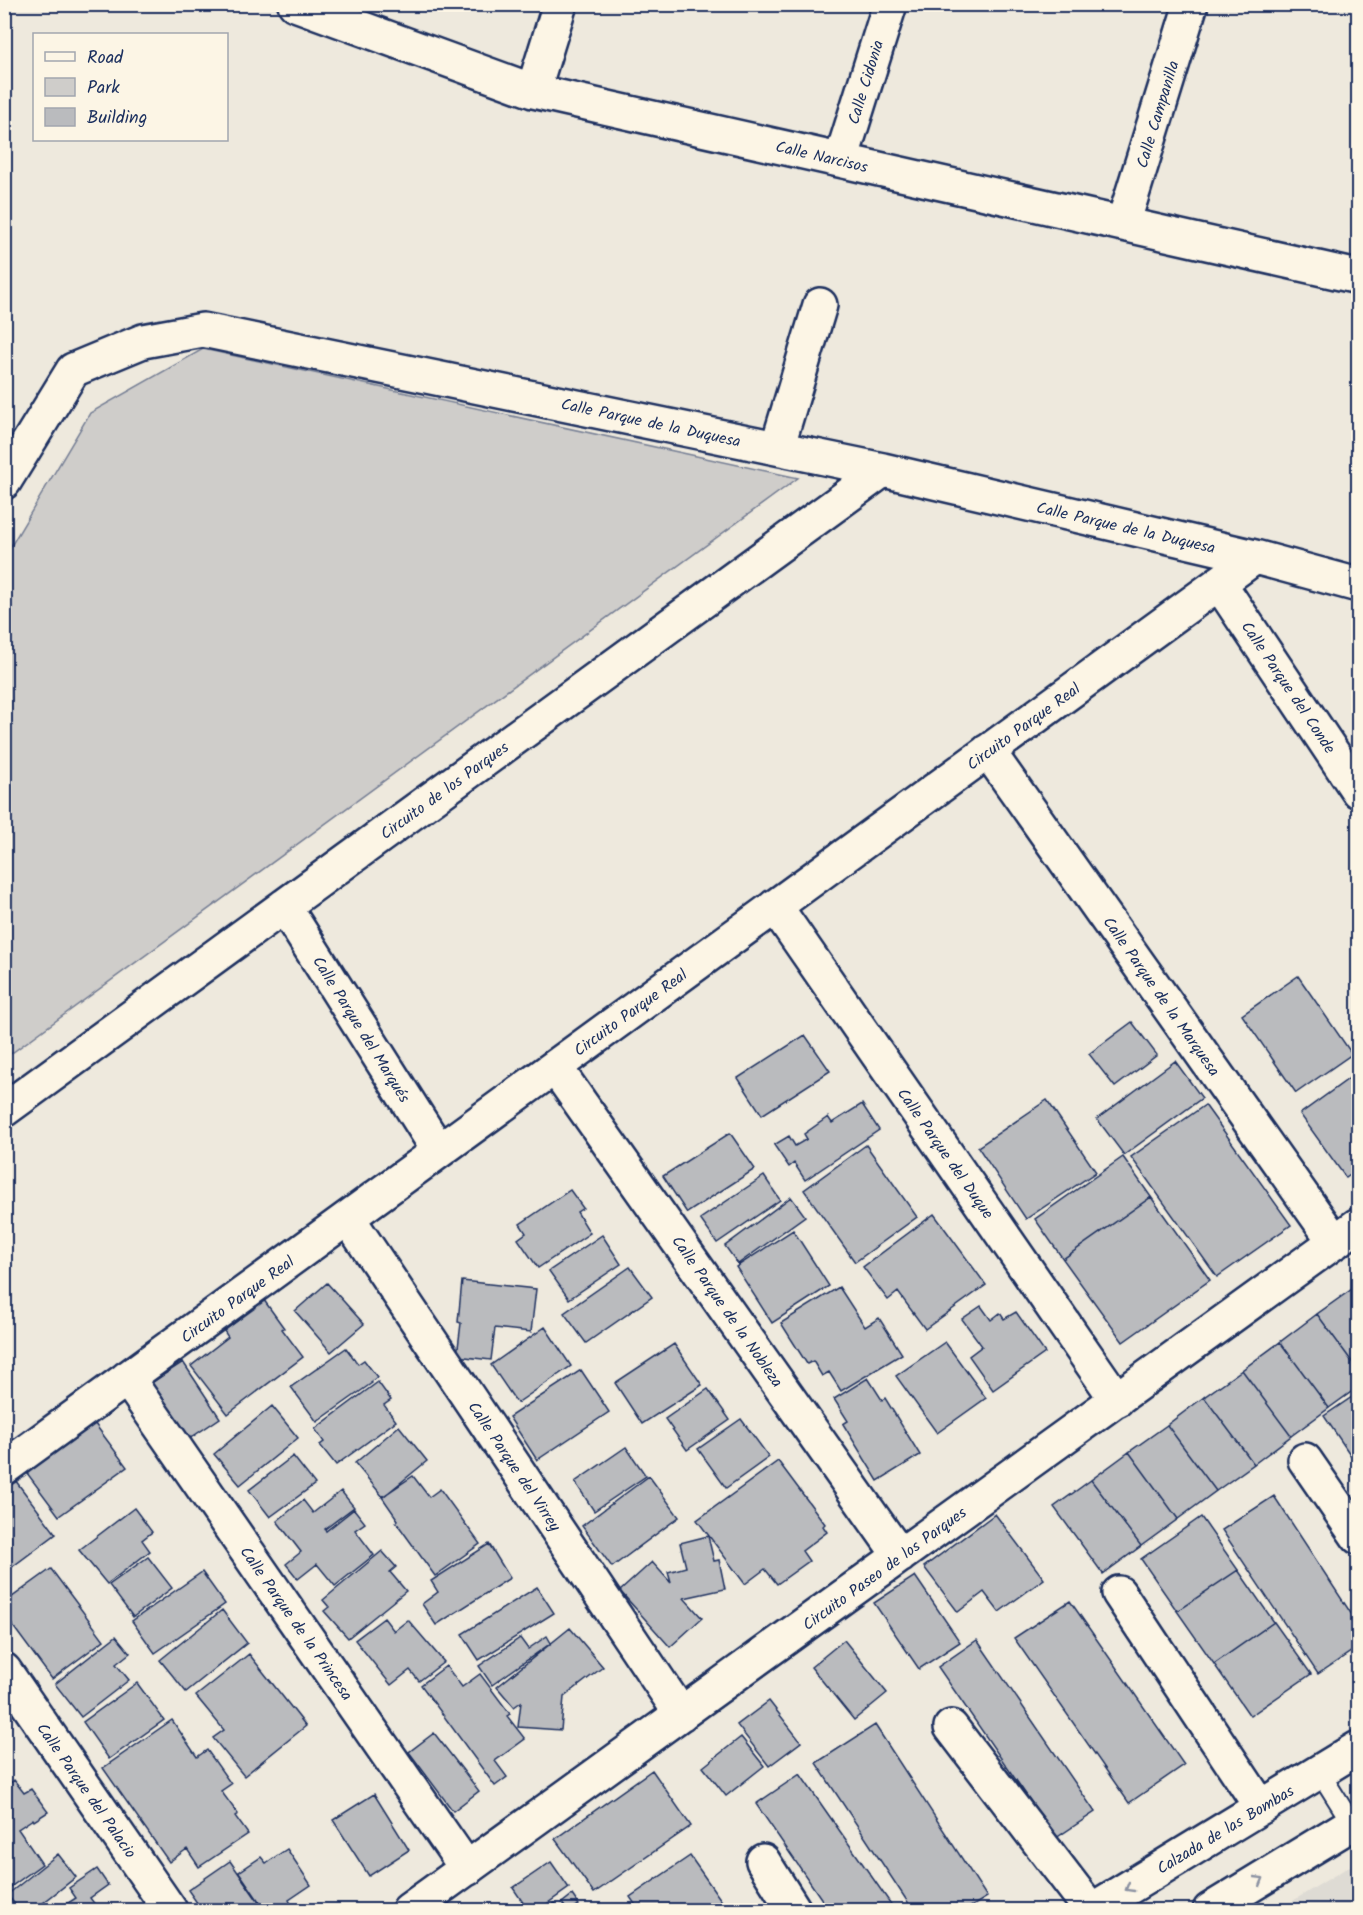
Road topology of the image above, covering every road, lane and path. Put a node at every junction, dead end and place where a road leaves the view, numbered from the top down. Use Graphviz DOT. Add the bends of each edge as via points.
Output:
graph roads {
  1 [pos="295,4"];
  2 [pos="560,4"];
  3 [pos="890,4"];
  4 [pos="1191,4"];
  5 [pos="533,91"];
  6 [pos="841,160"];
  7 [pos="1123,224"];
  8 [pos="1359,277"];
  9 [pos="820,305"];
  10 [pos="777,448"];
  11 [pos="883,470"];
  12 [pos="4,482"];
  13 [pos="1255,557"];
  14 [pos="1219,583"];
  15 [pos="1359,585"];
  16 [pos="988,751"];
  17 [pos="1359,791"];
  18 [pos="284,906"];
  19 [pos="776,906"];
  20 [pos="555,1067"];
  21 [pos="4,1110"];
  22 [pos="440,1151"];
  23 [pos="348,1218"];
  24 [pos="1347,1233"];
  25 [pos="128,1378"];
  26 [pos="1117,1400"];
  27 [pos="1305,1460"];
  28 [pos="4,1468"];
  29 [pos="1359,1537"];
  30 [pos="900,1556"];
  31 [pos="1119,1593"];
  32 [pos="4,1670"];
  33 [pos="681,1714"];
  34 [pos="951,1727"];
  35 [pos="1359,1748"];
  36 [pos="1319,1771"];
  37 [pos="1261,1807"];
  38 [pos="1356,1826"];
  39 [pos="763,1861"];
  40 [pos="467,1869"];
  41 [pos="170,1911"];
  42 [pos="409,1911"];
  43 [pos="794,1911"];
  44 [pos="1091,1911"];
  45 [pos="1210,1911"];
  1 -- 5 [label="street, Calle Narcisos"];
  2 -- 5 [label="street"];
  3 -- 6 [label="street, Calle Cidonia"];
  4 -- 7 [label="street, Calle Campanilla"];
  5 -- 6 [label="street, Calle Narcisos"];
  6 -- 7 [label="street, Calle Narcisos"];
  7 -- 8 [label="street, Calle Narcisos"];
  9 -- 10 [label="street"];
  10 -- 11 [label="street, Calle Parque de la Duquesa"];
  10 -- 12 [label="street, Calle Parque de la Duquesa" via="203,330 143,341 73,370"];
  11 -- 13 [label="street, Calle Parque de la Duquesa"];
  11 -- 18 [label="street, Circuito de los Parques"];
  13 -- 14 [label="street, Circuito Parque Real"];
  13 -- 15 [label="street, Calle Parque de la Duquesa"];
  14 -- 16 [label="street, Circuito Parque Real"];
  14 -- 17 [label="street, Calle Parque del Conde"];
  16 -- 19 [label="street, Circuito Parque Real"];
  16 -- 24 [label="street, Calle Parque de la Marquesa"];
  18 -- 21 [label="street, Circuito de los Parques"];
  18 -- 22 [label="street, Calle Parque del Marqués"];
  19 -- 20 [label="street, Circuito Parque Real"];
  19 -- 26 [label="street, Calle Parque del Duque"];
  20 -- 22 [label="street, Circuito Parque Real"];
  20 -- 30 [label="street, Calle Parque de la Nobleza"];
  22 -- 23 [label="street, Circuito Parque Real"];
  23 -- 25 [label="street, Circuito Parque Real"];
  23 -- 33 [label="street, Calle Parque del Virrey"];
  24 -- 26 [label="street, Circuito Paseo de los Parques"];
  25 -- 28 [label="street, Circuito Parque Real"];
  25 -- 40 [label="street, Calle Parque de la Princesa"];
  26 -- 30 [label="street, Circuito Paseo de los Parques"];
  27 -- 29 [label="street"];
  30 -- 33 [label="street, Circuito Paseo de los Parques"];
  31 -- 37 [label="street"];
  32 -- 41 [label="street, Calle Parque del Palacio"];
  33 -- 40 [label="street, Circuito Paseo de los Parques"];
  34 -- 44 [label="street"];
  35 -- 36 [label="street, Calzada de las Bombas"];
  36 -- 37 [label="street, Calzada de las Bombas"];
  36 -- 38 [label="lane"];
  37 -- 44 [label="street, Calzada de las Bombas, one-way"];
  45 -- 38 [label="street, one-way"];
  39 -- 43 [label="street"];
  40 -- 42 [label="street, Circuito Paseo de los Parques"];
}
